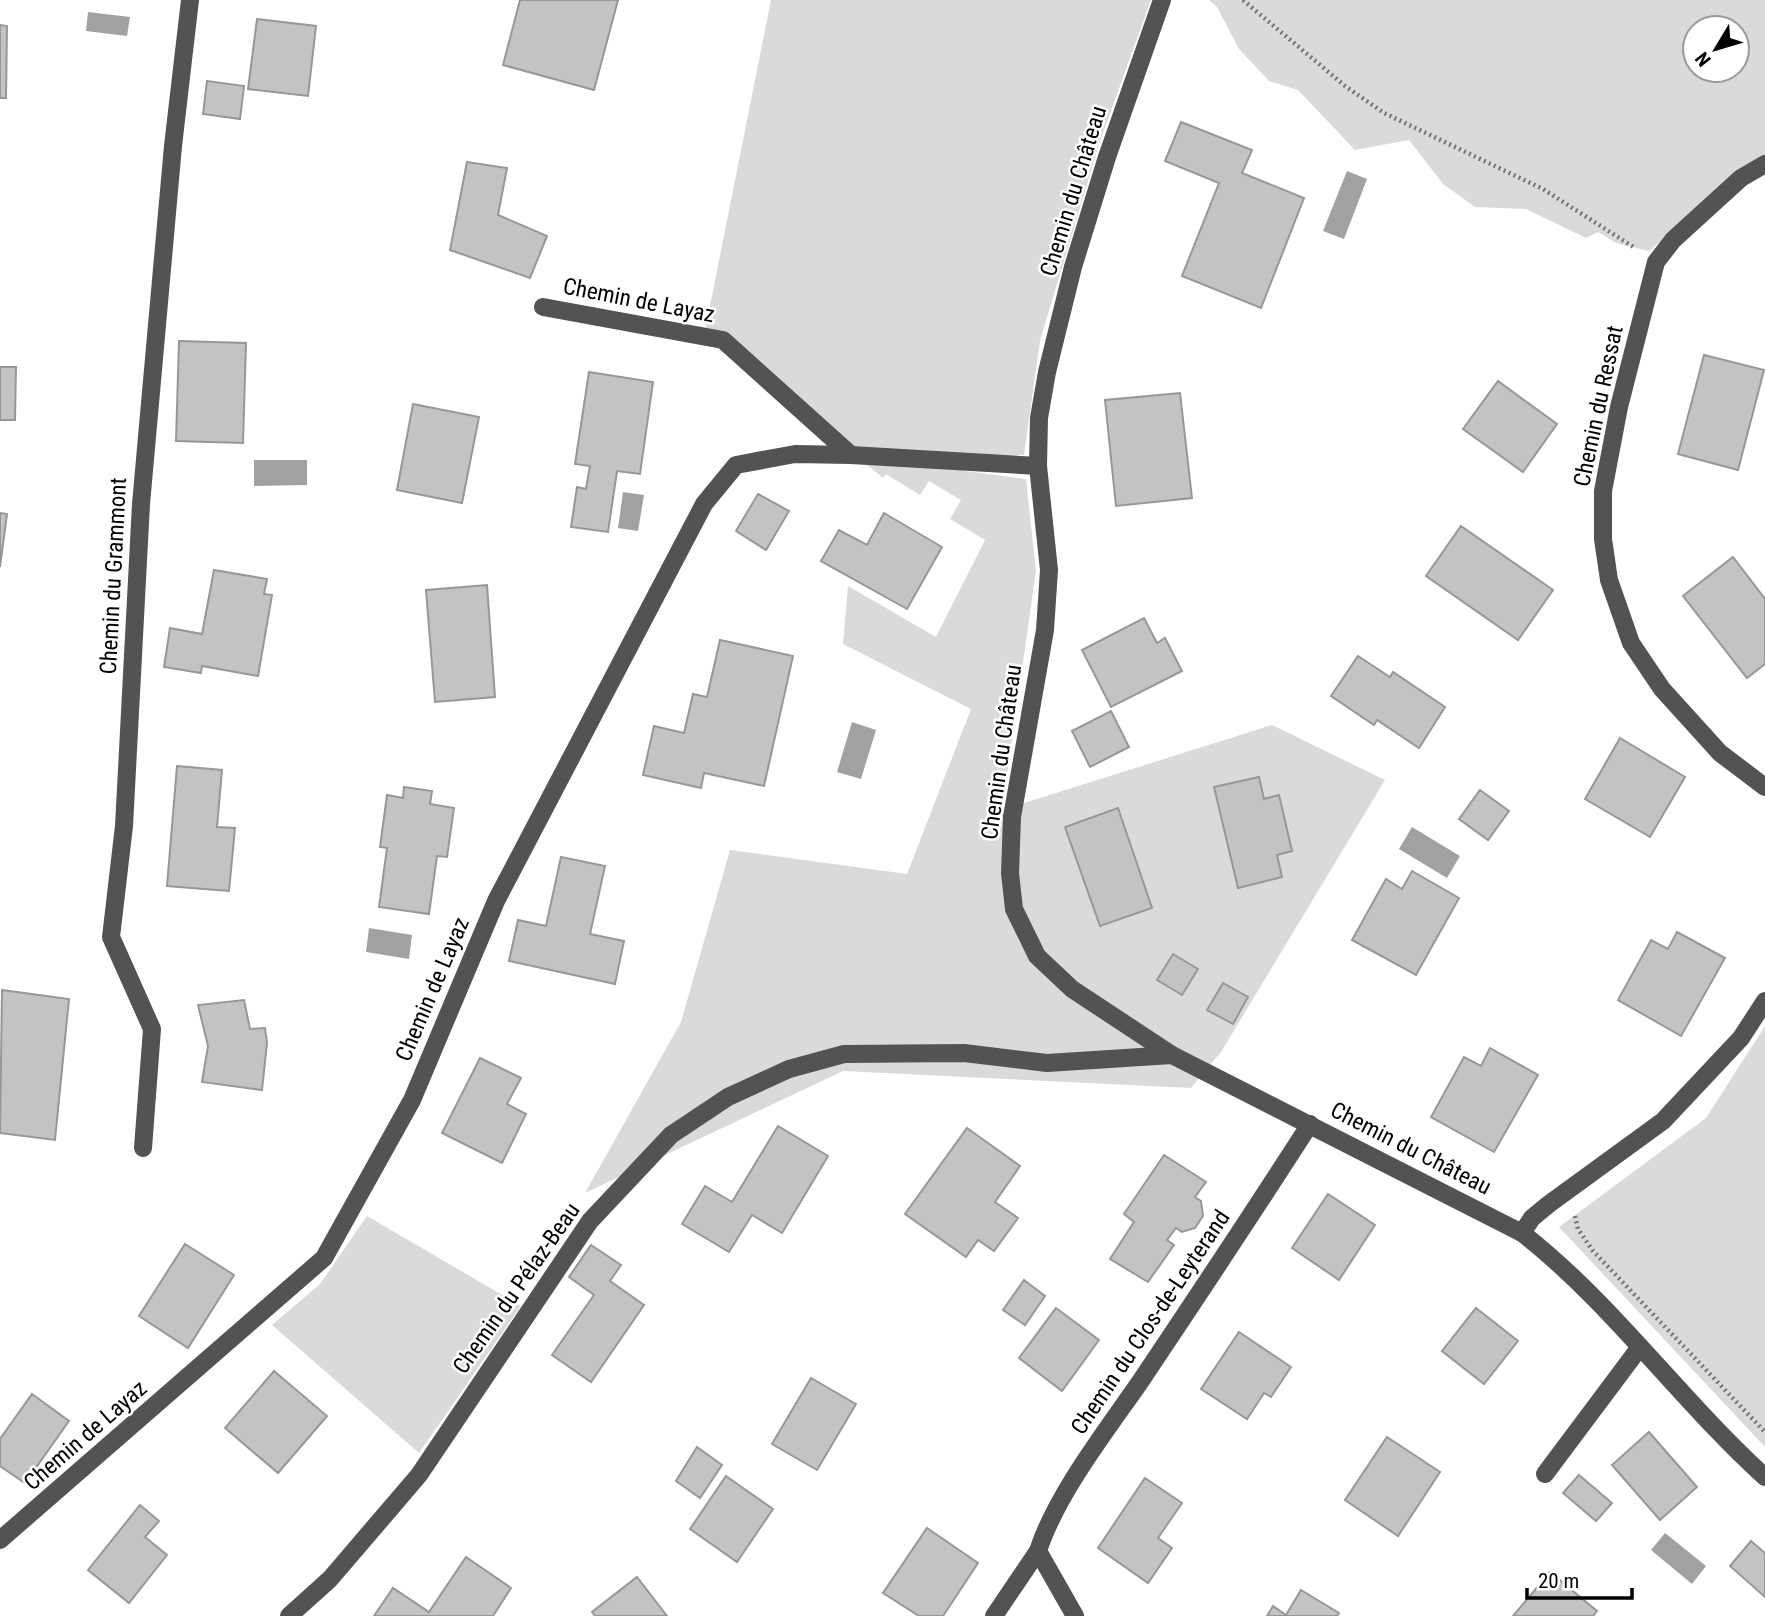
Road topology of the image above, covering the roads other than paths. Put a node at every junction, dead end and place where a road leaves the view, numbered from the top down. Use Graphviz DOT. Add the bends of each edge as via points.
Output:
graph roads {
  1 [pos="190,0"];
  2 [pos="1162,0"];
  3 [pos="1765,164"];
  4 [pos="543,306"];
  5 [pos="851,455"];
  6 [pos="1038,467"];
  7 [pos="1762,780"];
  8 [pos="1765,1001"];
  9 [pos="1172,1055"];
  10 [pos="1310,1124"];
  11 [pos="143,1148"];
  12 [pos="1522,1233"];
  13 [pos="1640,1347"];
  14 [pos="1545,1474"];
  15 [pos="1765,1477"];
  16 [pos="0,1541"];
  17 [pos="1038,1551"];
  18 [pos="289,1616"];
  19 [pos="994,1616"];
  20 [pos="1075,1616"];
  1 -- 11 [label="street, Chemin du Grammont" via="141,504 124,826 111,937 152,1029"];
  2 -- 6 [label="street, Chemin du Château" via="1073,267 1047,372 1039,418"];
  3 -- 7 [label="street, Chemin du Ressat" via="1741,178 1673,240 1657,262 1619,407 1603,491 1609,580 1630,643 1662,689 1720,753"];
  4 -- 5 [label="street, Chemin de Layaz" via="723,341"];
  5 -- 6 [label="street, Chemin de Layaz"];
  5 -- 16 [label="street, Chemin de Layaz" via="795,454 736,465 704,504 496,901 412,1100 324,1258"];
  6 -- 9 [label="street, Chemin du Château" via="1049,570 1045,630 1012,817 1014,909 1037,956 1072,989"];
  8 -- 12 [label="street" via="1741,1038 1663,1121 1549,1204"];
  9 -- 10 [label="street, Chemin du Château"];
  9 -- 18 [label="street, Chemin du Pélaz-Beau" via="1046,1063 964,1053 844,1054 789,1069 728,1097 671,1135 590,1221 419,1475 330,1579"];
  10 -- 12 [label="street, Chemin du Château"];
  10 -- 17 [label="street, Chemin du Clos-de-Leyterand" via="1075,1478"];
  12 -- 13 [label="street, Chemin du Château" via="1548,1253"];
  13 -- 14 [label="street"];
  13 -- 15 [label="street, Chemin du Château"];
  17 -- 19 [label="street, Chemin du Clos-de-Leyterand"];
  17 -- 20 [label="street"];
}
